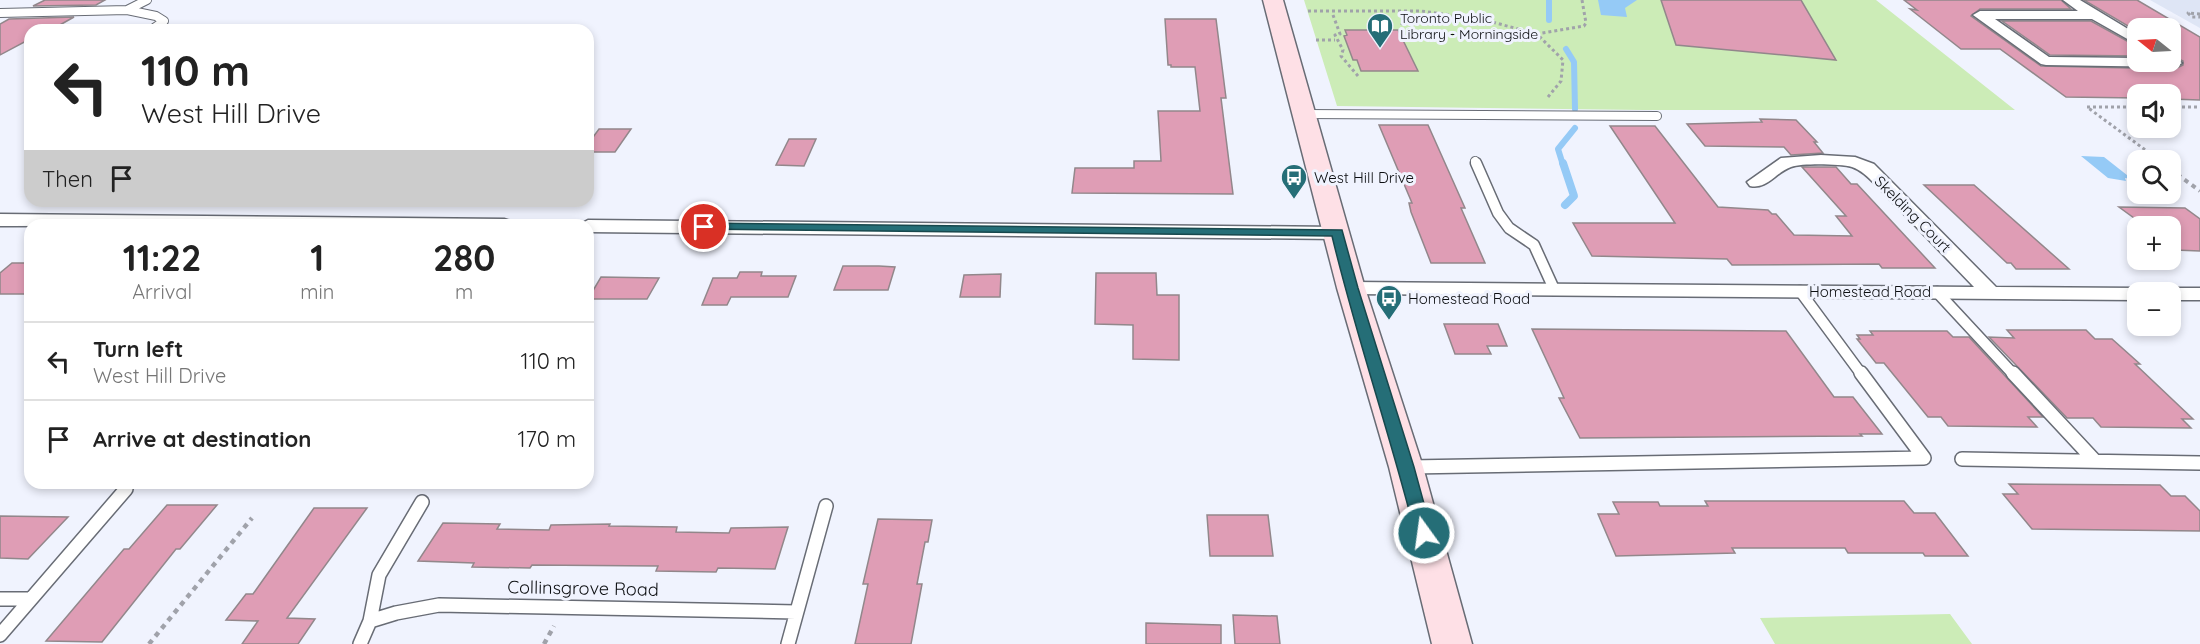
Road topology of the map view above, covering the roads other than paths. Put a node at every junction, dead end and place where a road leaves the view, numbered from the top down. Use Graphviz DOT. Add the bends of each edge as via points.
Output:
graph roads {
  1 [pos="147,0"];
  2 [pos="1273,0"];
  3 [pos="2070,0"];
  4 [pos="127,10"];
  5 [pos="0,13"];
  6 [pos="2094,15"];
  7 [pos="160,24"];
  8 [pos="2127,34"];
  9 [pos="2127,62"];
  10 [pos="1304,114"];
  11 [pos="1657,116"];
  12 [pos="1475,161"];
  13 [pos="1756,182"];
  14 [pos="0,220"];
  15 [pos="24,220"];
  16 [pos="594,226"];
  17 [pos="1338,233"];
  18 [pos="1351,288"];
  19 [pos="1554,289"];
  20 [pos="1800,291"];
  21 [pos="1938,292"];
  22 [pos="1991,293"];
  23 [pos="2127,294"];
  24 [pos="2181,294"];
  25 [pos="2200,294"];
  26 [pos="1962,459"];
  27 [pos="2095,461"];
  28 [pos="2200,463"];
  29 [pos="1406,467"];
  30 [pos="126,489"];
  31 [pos="422,502"];
  32 [pos="826,506"];
  33 [pos="0,599"];
  34 [pos="28,599"];
  35 [pos="796,612"];
  36 [pos="370,621"];
  37 [pos="0,635"];
  38 [pos="360,644"];
  39 [pos="788,644"];
  40 [pos="1452,644"];
  1 -- 4 [label="lane"];
  2 -- 10 [label="main road"];
  3 -- 6 [label="street"];
  4 -- 5 [label="lane"];
  4 -- 7 [label="lane" via="156,16 164,21"];
  6 -- 8 [label="street"];
  6 -- 9 [label="street" via="1980,15 2046,61"];
  10 -- 11 [label="lane"];
  10 -- 17 [label="main road"];
  12 -- 19 [label="lane" via="1498,213 1509,228 1534,245"];
  13 -- 22 [label="street, Skelding Court" via="1787,162 1838,159 1868,168"];
  14 -- 15 [label="street"];
  16 -- 17 [label="street"];
  17 -- 18 [label="main road"];
  18 -- 19 [label="street, Homestead Road"];
  18 -- 29 [label="main road"];
  19 -- 20 [label="street, Homestead Road"];
  20 -- 21 [label="street, Homestead Road"];
  20 -- 29 [label="lane" via="1924,458"];
  21 -- 22 [label="street, Homestead Road"];
  21 -- 27 [label="lane"];
  22 -- 23 [label="street, Homestead Road"];
  24 -- 25 [label="street"];
  26 -- 27 [label="lane"];
  27 -- 28 [label="lane"];
  29 -- 40 [label="main road"];
  30 -- 34 [label="lane"];
  31 -- 36 [label="lane" via="379,575"];
  32 -- 35 [label="lane"];
  33 -- 34 [label="lane"];
  34 -- 37 [label="lane"];
  35 -- 36 [label="lane, Collinsgrove Road" via="439,605"];
  35 -- 39 [label="lane"];
  36 -- 38 [label="lane"];
}
